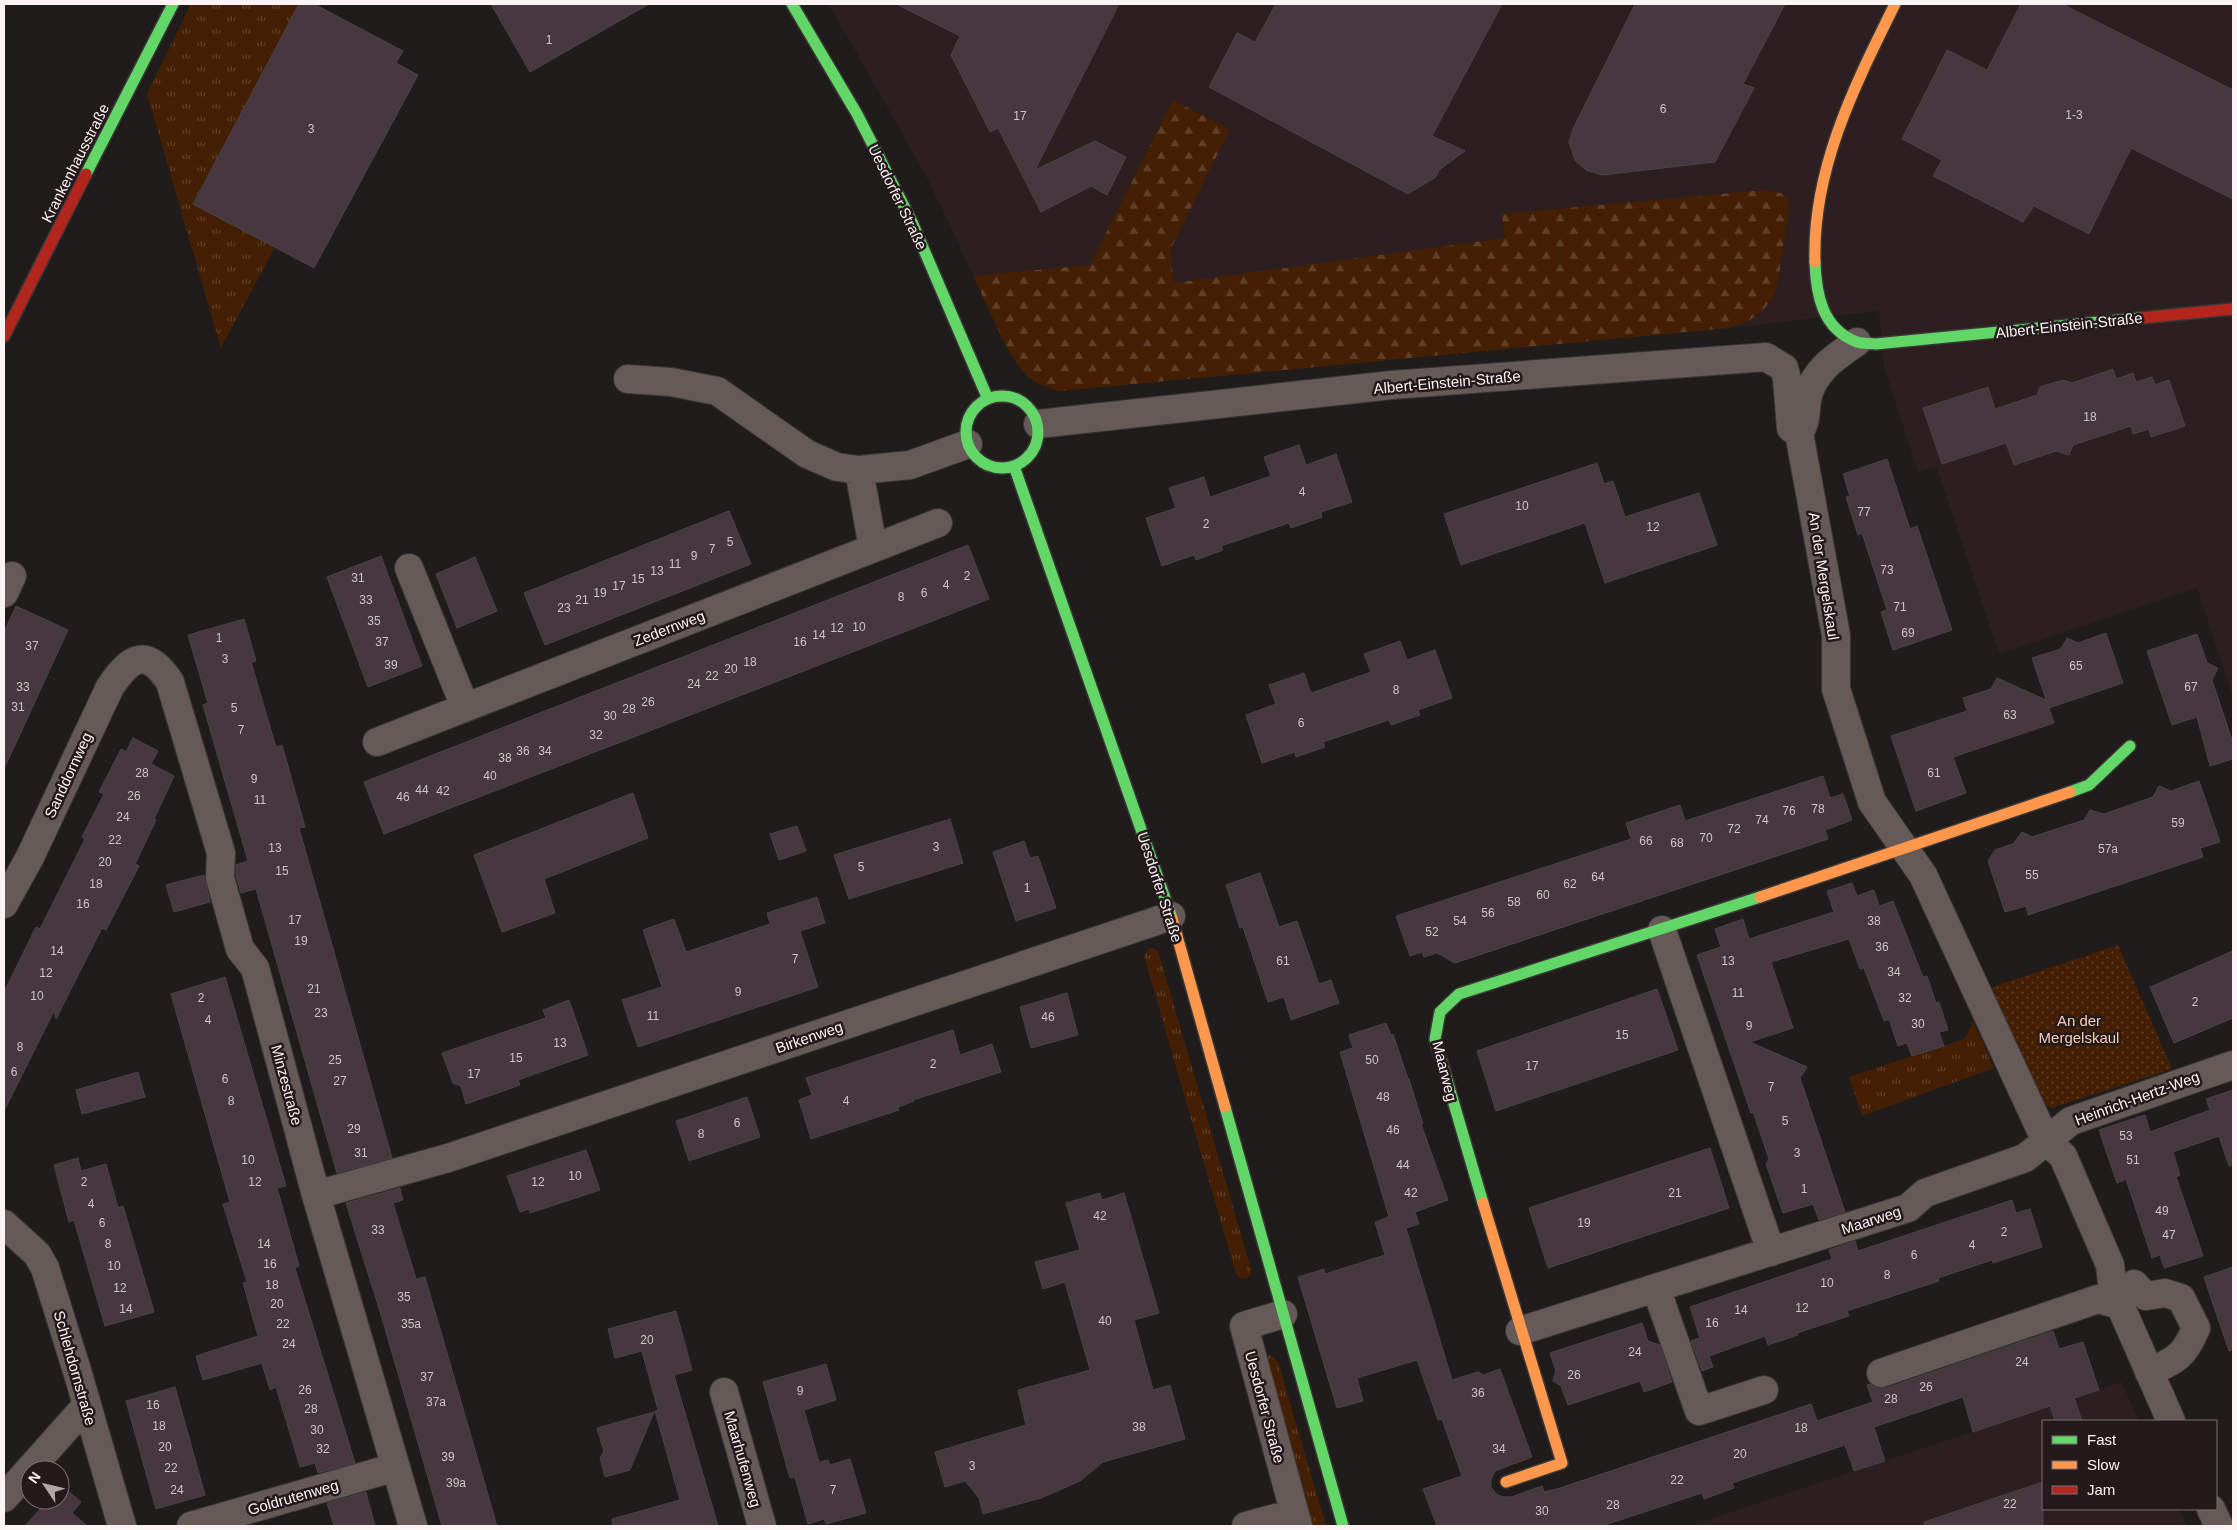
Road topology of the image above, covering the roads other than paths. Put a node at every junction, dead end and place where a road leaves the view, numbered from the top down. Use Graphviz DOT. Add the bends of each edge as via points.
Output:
graph roads {
  1 [pos="173,4"];
  2 [pos="792,4"];
  3 [pos="1895,4"];
  4 [pos="2233,308"];
  5 [pos="4,336"];
  6 [pos="1857,342"];
  7 [pos="628,379"];
  8 [pos="988,399"];
  9 [pos="1038,424"];
  10 [pos="1799,433"];
  11 [pos="968,444"];
  12 [pos="1014,466"];
  13 [pos="859,470"];
  14 [pos="938,522"];
  15 [pos="873,548"];
  16 [pos="409,568"];
  17 [pos="144,659"];
  18 [pos="465,707"];
  19 [pos="377,742"];
  20 [pos="2130,746"];
  21 [pos="1904,849"];
  22 [pos="4,904"];
  23 [pos="1171,916"];
  24 [pos="1662,930"];
  25 [pos="2233,1065"];
  26 [pos="2046,1141"];
  27 [pos="316,1195"];
  28 [pos="4,1224"];
  29 [pos="1772,1252"];
  30 [pos="1656,1288"];
  31 [pos="2116,1294"];
  32 [pos="1283,1314"];
  33 [pos="1520,1331"];
  34 [pos="2149,1372"];
  35 [pos="1881,1373"];
  36 [pos="1764,1390"];
  37 [pos="724,1392"];
  38 [pos="86,1406"];
  39 [pos="2171,1420"];
  40 [pos="396,1467"];
  41 [pos="1506,1482"];
  42 [pos="4,1498"];
  43 [pos="2211,1510"];
  44 [pos="1296,1520"];
  45 [pos="122,1526"];
  46 [pos="191,1526"];
  47 [pos="413,1526"];
  48 [pos="762,1526"];
  49 [pos="1246,1526"];
  50 [pos="1343,1526"];
  51 [pos="2219,1526"];
  1 -- 5 [label="street, Krankenhausstraße"];
  2 -- 8 [label="street, Uesdorfer Straße" via="857,114 912,222"];
  3 -- 6 [label="street" via="1867,59 1840,124 1820,188 1815,256 1817,291 1825,315"];
  4 -- 6 [label="street, Albert-Einstein-Straße" via="1904,342"];
  6 -- 10 [label="street, An der Mergelskaul" via="1821,370 1814,381 1807,402 1806,421"];
  7 -- 13 [label="street" via="671,382 717,391 807,454 837,467"];
  8 -- 9 [label="street" via="1013,397 1033,412"];
  8 -- 11 [label="street" via="979,405 967,423"];
  9 -- 10 [label="street, Albert-Einstein-Straße" via="1392,386 1766,358 1784,368 1788,379 1790,428"];
  9 -- 12 [label="street" via="1031,454"];
  10 -- 21 [label="street, An der Mergelskaul" via="1836,635 1836,689 1872,802"];
  11 -- 12 [label="street" via="986,464 1005,468"];
  11 -- 13 [label="street" via="910,465"];
  12 -- 23 [label="street, Uesdorfer Straße"];
  13 -- 15 [label="street"];
  14 -- 15 [label="street, Zedernweg"];
  15 -- 18 [label="street, Zedernweg"];
  16 -- 18 [label="street"];
  17 -- 22 [label="street, Sanddornweg" via="129,663 110,687 30,857"];
  17 -- 27 [label="street, Minzestraße" via="161,668 170,682 221,853 220,878 240,948 254,968"];
  18 -- 19 [label="street, Zedernweg"];
  20 -- 21 [label="street" via="2089,785"];
  21 -- 24 [label="street, Maarweg"];
  21 -- 26 [label="street, An der Mergelskaul" via="1922,876"];
  23 -- 27 [label="street, Birkenweg" via="448,1158"];
  23 -- 32 [label="street, Uesdorfer Straße"];
  24 -- 29 [label="street"];
  24 -- 33 [label="street, Maarweg" via="1459,994 1440,1012 1435,1039"];
  25 -- 26 [label="street, Heinrich-Hertz-Weg" via="2071,1121"];
  26 -- 29 [label="street, Maarweg" via="2025,1158 1925,1193 1908,1208"];
  26 -- 31 [label="street, An der Mergelskaul" via="2063,1156 2110,1264"];
  27 -- 40 [label="street, Minzestraße"];
  28 -- 38 [label="street, Schlehdornstraße" via="33,1249 45,1268"];
  29 -- 30 [label="street, Maarweg"];
  30 -- 33 [label="street, Maarweg"];
  30 -- 36 [label="street" via="1699,1411"];
  31 -- 34 [label="street, An der Mergelskaul"];
  31 -- 34 [label="street" via="2134,1284 2146,1296 2165,1293 2181,1298 2196,1328 2188,1347 2171,1362"];
  31 -- 35 [label="street"];
  32 -- 44 [label="street, Uesdorfer Straße" via="1244,1326"];
  32 -- 50 [label="street, Uesdorfer Straße"];
  33 -- 41 [label="street, Maarweg" via="1562,1463"];
  34 -- 39 [label="street, An der Mergelskaul"];
  37 -- 48 [label="street, Maarhufenweg"];
  38 -- 42 [label="street"];
  38 -- 45 [label="street, Schlehdornstraße"];
  40 -- 46 [label="street, Goldrutenweg"];
  40 -- 47 [label="street, Minzestraße"];
  43 -- 51 [label="street"];
  44 -- 49 [label="street"];
}
